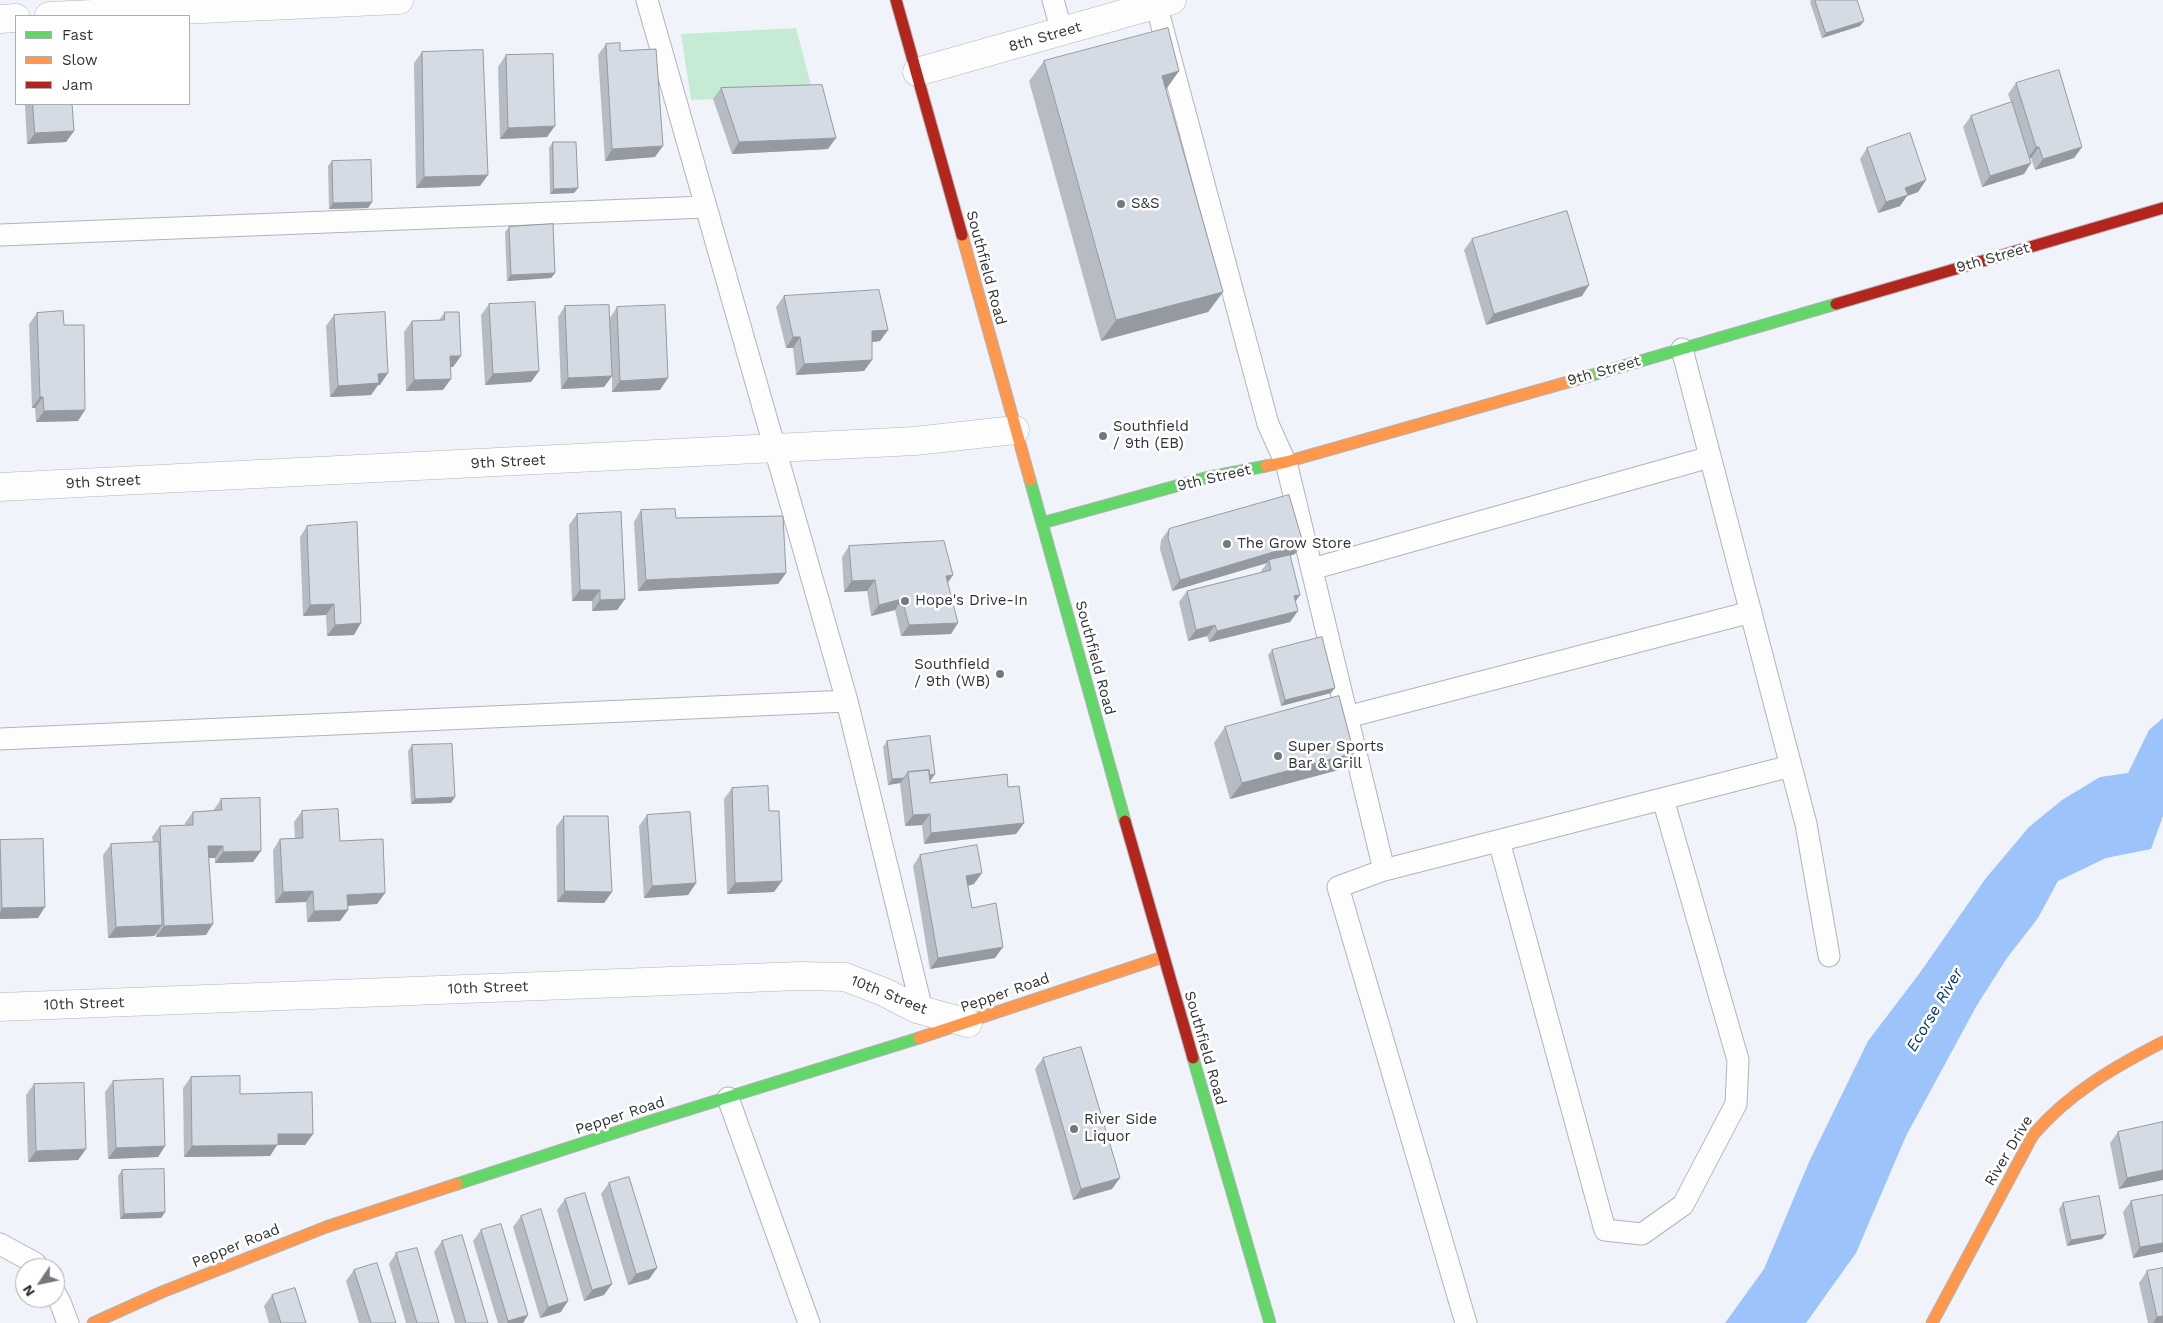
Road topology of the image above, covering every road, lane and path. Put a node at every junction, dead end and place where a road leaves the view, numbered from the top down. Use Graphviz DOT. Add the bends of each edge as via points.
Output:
graph roads {
  1 [pos="399,0"];
  2 [pos="647,0"];
  3 [pos="896,0"];
  4 [pos="1053,0"];
  5 [pos="1161,2"];
  6 [pos="71,15"];
  7 [pos="0,18"];
  8 [pos="15,18"];
  9 [pos="1062,32"];
  10 [pos="917,72"];
  11 [pos="706,207"];
  12 [pos="2163,208"];
  13 [pos="0,236"];
  14 [pos="1682,349"];
  15 [pos="1015,430"];
  16 [pos="774,448"];
  17 [pos="1710,457"];
  18 [pos="1286,462"];
  19 [pos="0,487"];
  20 [pos="1042,523"];
  21 [pos="1312,570"];
  22 [pos="1751,612"];
  23 [pos="846,701"];
  24 [pos="1347,716"];
  25 [pos="0,739"];
  26 [pos="1791,766"];
  27 [pos="1663,799"];
  28 [pos="1499,841"];
  29 [pos="1384,870"];
  30 [pos="1829,956"];
  31 [pos="1163,957"];
  32 [pos="0,1007"];
  33 [pos="922,1010"];
  34 [pos="968,1023"];
  35 [pos="2163,1042"];
  36 [pos="728,1098"];
  37 [pos="0,1244"];
  38 [pos="26,1258"];
  39 [pos="62,1308"];
  40 [pos="68,1323"];
  41 [pos="94,1323"];
  42 [pos="809,1323"];
  43 [pos="1270,1323"];
  44 [pos="1466,1323"];
  45 [pos="1932,1323"];
  1 -- 6 [label="street"];
  2 -- 11 [label="lane"];
  3 -- 10 [label="street, Southfield Road"];
  4 -- 9 [label="lane"];
  5 -- 9 [label="street, 8th Street"];
  5 -- 18 [label="lane" via="1268,424"];
  7 -- 8 [label="street"];
  9 -- 10 [label="street, 8th Street"];
  10 -- 15 [label="street, Southfield Road"];
  11 -- 13 [label="lane"];
  11 -- 16 [label="lane"];
  12 -- 14 [label="street, 9th Street"];
  14 -- 17 [label="lane"];
  14 -- 18 [label="street, 9th Street"];
  15 -- 16 [label="street, 9th Street" via="915,441"];
  15 -- 20 [label="street, Southfield Road"];
  16 -- 19 [label="street, 9th Street"];
  16 -- 23 [label="lane"];
  17 -- 21 [label="lane"];
  17 -- 22 [label="lane"];
  18 -- 20 [label="street, 9th Street" via="1205,478"];
  18 -- 21 [label="lane"];
  20 -- 31 [label="street, Southfield Road"];
  21 -- 24 [label="lane"];
  22 -- 24 [label="lane"];
  22 -- 26 [label="lane"];
  23 -- 25 [label="lane"];
  23 -- 33 [label="lane"];
  24 -- 29 [label="lane"];
  26 -- 27 [label="lane"];
  26 -- 30 [label="lane" via="1806,824"];
  27 -- 28 [label="lane"];
  27 -- 28 [label="lane" via="1738,1060 1736,1104 1683,1205 1642,1234 1605,1230"];
  28 -- 29 [label="lane"];
  29 -- 44 [label="lane" via="1338,887"];
  31 -- 34 [label="street, Pepper Road"];
  31 -- 43 [label="street, Southfield Road"];
  32 -- 33 [label="street, 10th Street" via="800,976 846,977"];
  33 -- 34 [label="street, 10th Street"];
  34 -- 36 [label="street, Pepper Road"];
  35 -- 45 [label="street, River Drive" via="2089,1083 2050,1114 2033,1134"];
  36 -- 41 [label="street, Pepper Road" via="326,1227 162,1292"];
  36 -- 42 [label="lane"];
  37 -- 38 [label="lane"];
  39 -- 40 [label="lane"];
}
